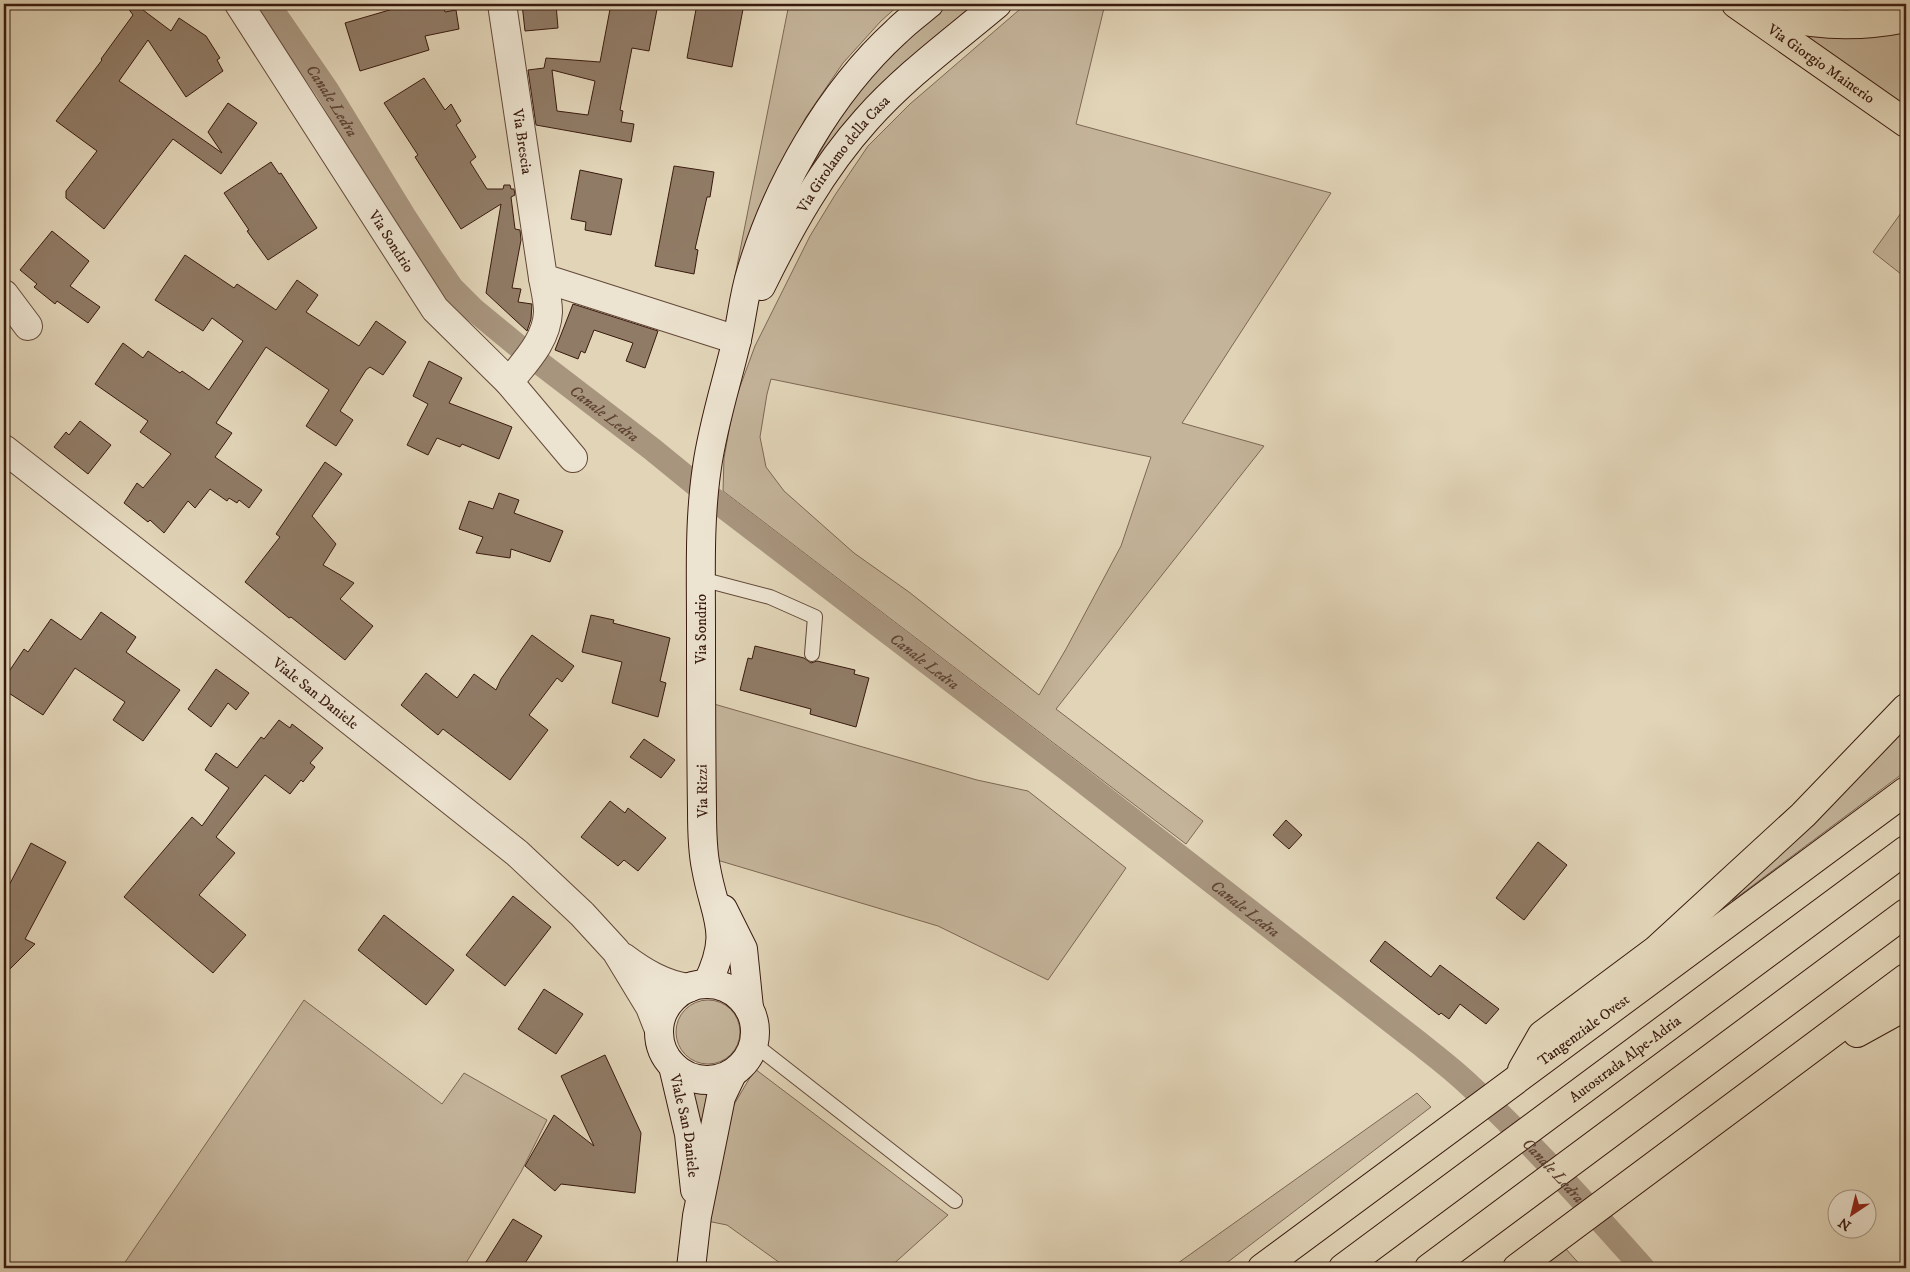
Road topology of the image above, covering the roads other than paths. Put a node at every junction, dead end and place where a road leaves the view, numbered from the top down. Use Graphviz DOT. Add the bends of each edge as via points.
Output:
graph roads {
  1 [pos="239,4"];
  2 [pos="502,4"];
  3 [pos="929,4"];
  4 [pos="997,4"];
  5 [pos="1737,4"];
  6 [pos="1906,18"];
  7 [pos="1906,123"];
  8 [pos="543,278"];
  9 [pos="4,294"];
  10 [pos="28,326"];
  11 [pos="737,340"];
  12 [pos="512,378"];
  13 [pos="4,449"];
  14 [pos="573,458"];
  15 [pos="701,572"];
  16 [pos="812,654"];
  17 [pos="701,694"];
  18 [pos="1906,708"];
  19 [pos="1906,791"];
  20 [pos="1906,850"];
  21 [pos="712,887"];
  22 [pos="1906,913"];
  23 [pos="616,951"];
  24 [pos="1906,978"];
  25 [pos="698,986"];
  26 [pos="1906,1006"];
  27 [pos="749,1008"];
  28 [pos="659,1030"];
  29 [pos="754,1044"];
  30 [pos="672,1066"];
  31 [pos="732,1074"];
  32 [pos="1766,1083"];
  33 [pos="1509,1084"];
  34 [pos="955,1201"];
  35 [pos="697,1216"];
  36 [pos="691,1268"];
  37 [pos="1262,1268"];
  38 [pos="1343,1268"];
  39 [pos="1429,1268"];
  40 [pos="1518,1268"];
  1 -- 12 [label="main road, Via Sondrio" via="435,309"];
  2 -- 8 [label="main road, Via Brescia"];
  3 -- 11 [label="main road, Via Girolamo della Casa" via="895,32 856,75 822,120 793,169 766,225 750,275"];
  4 -- 11 [label="main road, Via Girolamo della Casa" via="899,86 829,166 778,252"];
  5 -- 6 [label="main road" via="1796,21 1822,24 1873,23"];
  5 -- 7 [label="main road, Via Giorgio Mainerio"];
  8 -- 11 [label="main road"];
  8 -- 12 [label="main road, Via Brescia" via="548,313 545,327 537,346"];
  9 -- 10 [label="main road"];
  11 -- 15 [label="main road, Via Girolamo della Casa" via="716,418 707,469 701,529"];
  12 -- 14 [label="main road, Via Sondrio"];
  13 -- 23 [label="main road, Viale San Daniele" via="517,853"];
  15 -- 16 [label="lane" via="770,597 815,618"];
  15 -- 17 [label="main road, Via Sondrio"];
  17 -- 21 [label="main road, Via Rizzi" via="703,839 706,872"];
  18 -- 33 [label="main road" via="1803,815 1656,950 1542,1035"];
  19 -- 33 [label="main road, Tangenziale Ovest"];
  20 -- 38 [label="main road, Autostrada Alpe-Adria"];
  21 -- 25 [label="main road, Via Rizzi" via="721,942 715,968"];
  21 -- 27 [label="main road, Via Rizzi" via="743,949"];
  22 -- 39 [label="main road"];
  23 -- 25 [label="main road, Viale San Daniele" via="661,981 676,987"];
  23 -- 28 [label="main road, Viale San Daniele" via="650,1007"];
  24 -- 32 [label="main road"];
  25 -- 27 [label="main road, Viale San Daniele" via="729,989"];
  25 -- 28 [label="main road" via="671,1001"];
  26 -- 32 [label="main road"];
  27 -- 29 [label="main road" via="754,1023"];
  28 -- 30 [label="main road, Viale San Daniele" via="662,1047"];
  29 -- 31 [label="main road, Viale San Daniele" via="745,1062"];
  29 -- 34 [label="lane"];
  30 -- 31 [label="main road, Viale San Daniele" via="692,1078 704,1080"];
  30 -- 35 [label="main road, Viale San Daniele" via="689,1134"];
  31 -- 35 [label="main road, Viale San Daniele" via="721,1097"];
  32 -- 40 [label="main road"];
  33 -- 37 [label="main road, Tangenziale Ovest"];
  35 -- 36 [label="main road, Viale San Daniele"];
}
